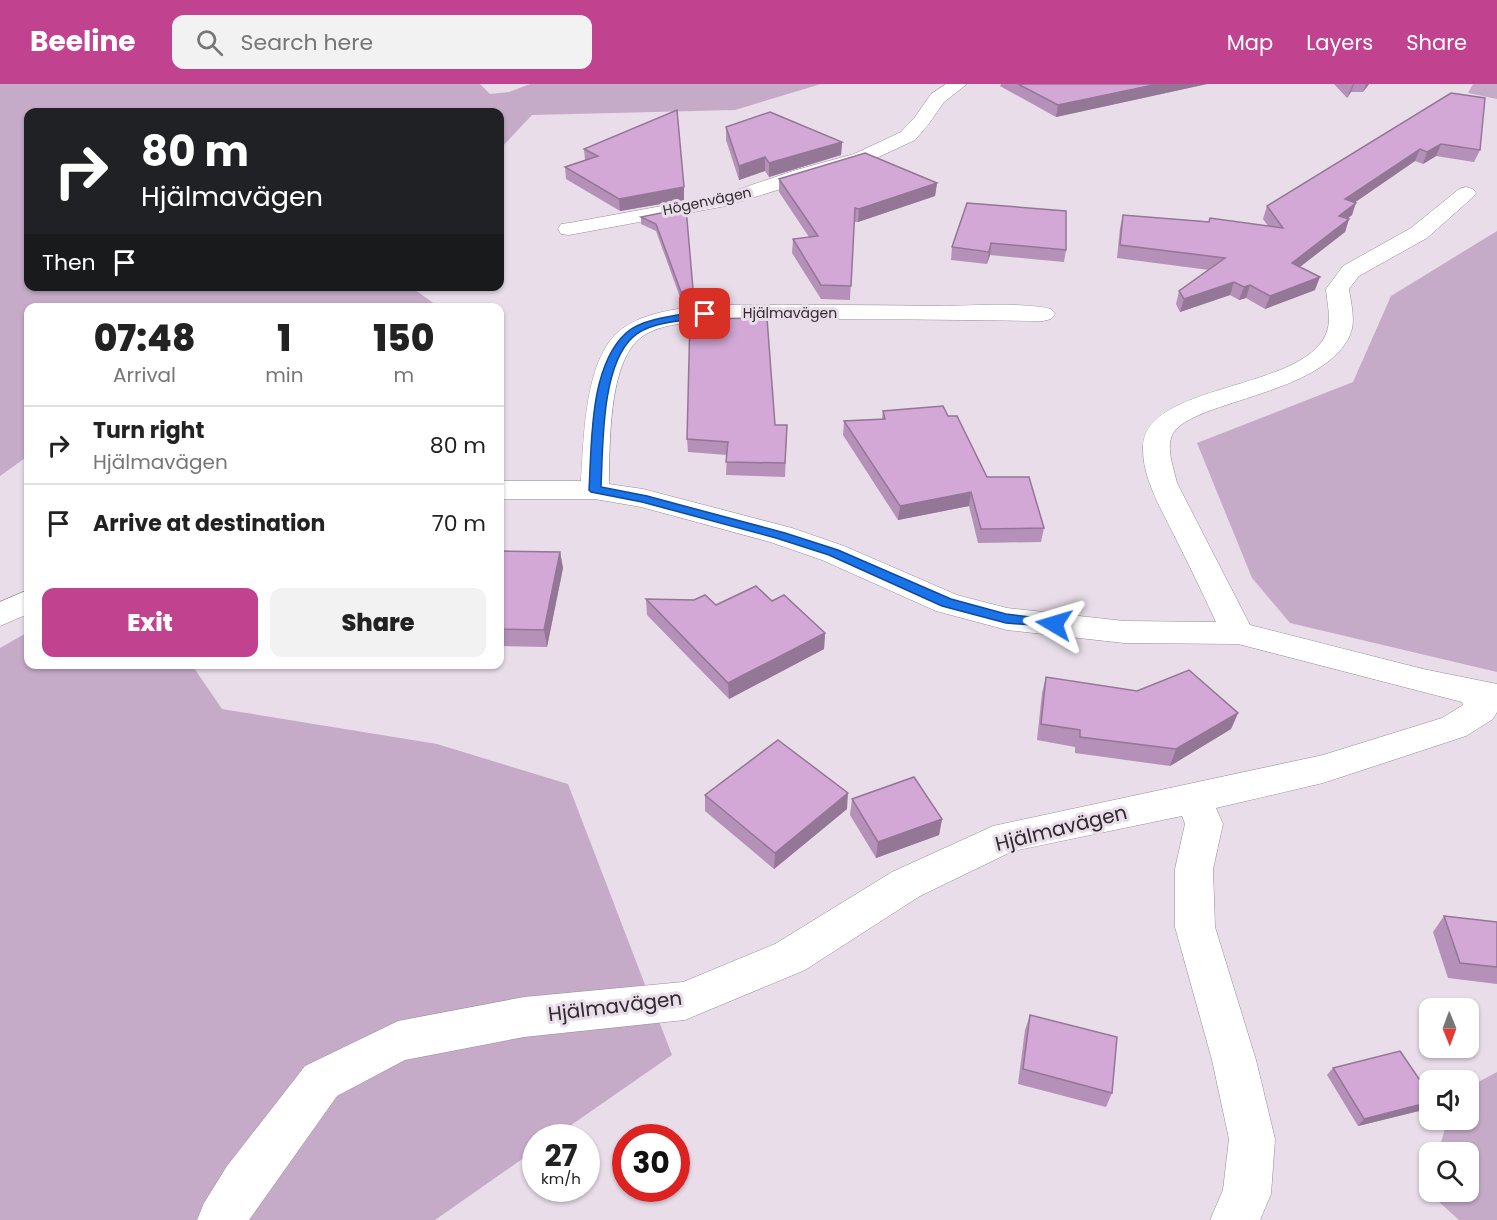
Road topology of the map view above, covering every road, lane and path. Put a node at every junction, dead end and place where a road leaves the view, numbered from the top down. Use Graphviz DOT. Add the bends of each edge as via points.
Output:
graph roads {
  1 [pos="958,84"];
  2 [pos="1466,193"];
  3 [pos="569,229"];
  4 [pos="1043,314"];
  5 [pos="504,490"];
  6 [pos="595,490"];
  7 [pos="24,603"];
  8 [pos="0,615"];
  9 [pos="1238,633"];
  10 [pos="1488,696"];
  11 [pos="1194,799"];
  12 [pos="221,1220"];
  13 [pos="1234,1220"];
  1 -- 3 [label="street, Högenvägen" via="938,98 908,136 861,158 726,200"];
  2 -- 9 [label="street" via="1419,233 1351,271 1337,289 1339,334 1315,362 1174,418 1159,433 1157,456 1163,483"];
  4 -- 6 [label="street, Hjälmavägen" via="733,313 655,322 630,334 612,360 599,412"];
  5 -- 6 [label="street, Hjälmavägen"];
  6 -- 9 [label="street, Hjälmavägen" via="643,498 833,552 947,603 1006,619 1124,632"];
  7 -- 8 [label="street"];
  9 -- 10 [label="street, Hjälmavägen"];
  10 -- 11 [label="street, Hjälmavägen" via="1481,710 1454,727 1323,769"];
  11 -- 12 [label="street, Hjälmavägen" via="1006,837 906,884 790,957 685,1000 524,1017 398,1041 321,1081"];
  11 -- 13 [label="street" via="1204,824 1194,869 1195,927 1234,1060 1252,1140 1247,1194"];
}
